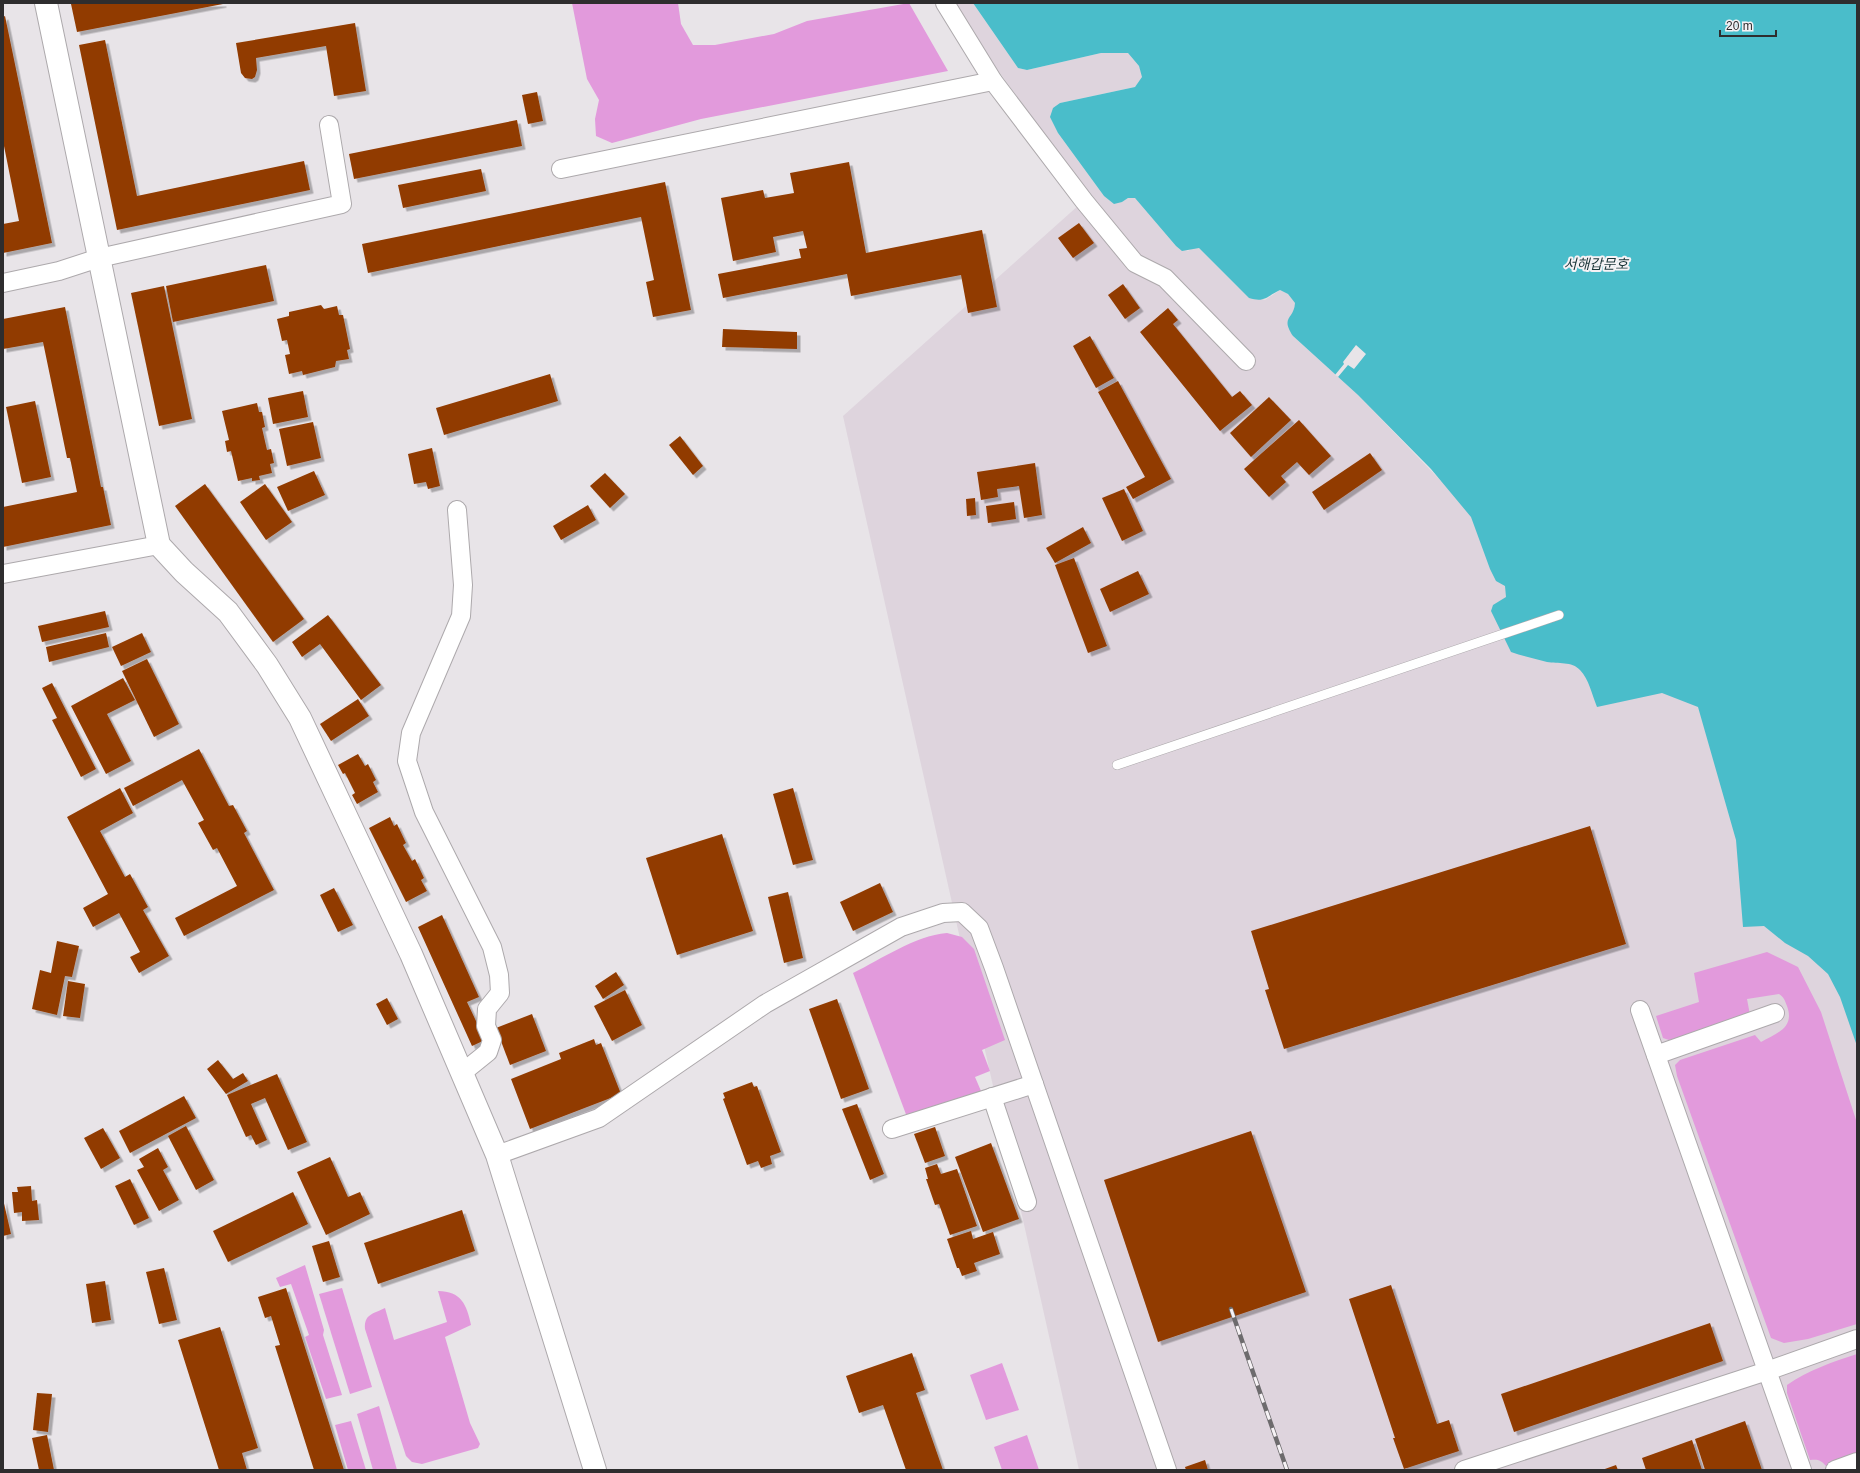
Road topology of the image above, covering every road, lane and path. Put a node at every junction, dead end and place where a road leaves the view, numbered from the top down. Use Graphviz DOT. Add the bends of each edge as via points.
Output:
graph roads {
  1 [pos="46,3"];
  2 [pos="945,3"];
  3 [pos="993,81"];
  4 [pos="329,125"];
  5 [pos="561,169"];
  6 [pos="99,258"];
  7 [pos="3,283"];
  8 [pos="1246,361"];
  9 [pos="456,510"];
  10 [pos="159,545"];
  11 [pos="3,574"];
  12 [pos="1559,615"];
  13 [pos="1117,765"];
  14 [pos="1640,1010"];
  15 [pos="1775,1013"];
  16 [pos="1656,1055"];
  17 [pos="462,1073"];
  18 [pos="1034,1084"];
  19 [pos="992,1097"];
  20 [pos="892,1129"];
  21 [pos="497,1155"];
  22 [pos="1027,1202"];
  23 [pos="1857,1339"];
  24 [pos="1767,1371"];
  25 [pos="1857,1462"];
  26 [pos="595,1470"];
  27 [pos="1167,1470"];
  28 [pos="1464,1470"];
  29 [pos="1802,1470"];
  30 [pos="1836,1470"];
  1 -- 6 [label="street"];
  2 -- 3 [label="street"];
  3 -- 5 [label="street"];
  3 -- 8 [label="street" via="1084,201 1135,263 1165,278"];
  4 -- 6 [label="street" via="342,204"];
  6 -- 7 [label="street" via="59,271"];
  6 -- 10 [label="street"];
  9 -- 17 [label="street" via="463,585 461,616 411,733 407,762 424,812 492,947 500,975 500,992 487,1009 486,1026 492,1040 488,1052"];
  10 -- 11 [label="street"];
  10 -- 17 [label="street" via="228,612 267,665 300,718 411,954"];
  12 -- 13 [label="lane"];
  14 -- 16 [label="street"];
  15 -- 16 [label="street"];
  16 -- 24 [label="street"];
  17 -- 21 [label="street"];
  18 -- 19 [label="street"];
  18 -- 21 [label="street" via="979,928 962,912 943,913 901,927 765,1004 599,1118"];
  18 -- 27 [label="street"];
  19 -- 20 [label="street"];
  19 -- 22 [label="street"];
  21 -- 26 [label="street"];
  23 -- 24 [label="street"];
  24 -- 28 [label="street"];
  24 -- 29 [label="street"];
  25 -- 30 [label="street"];
}
